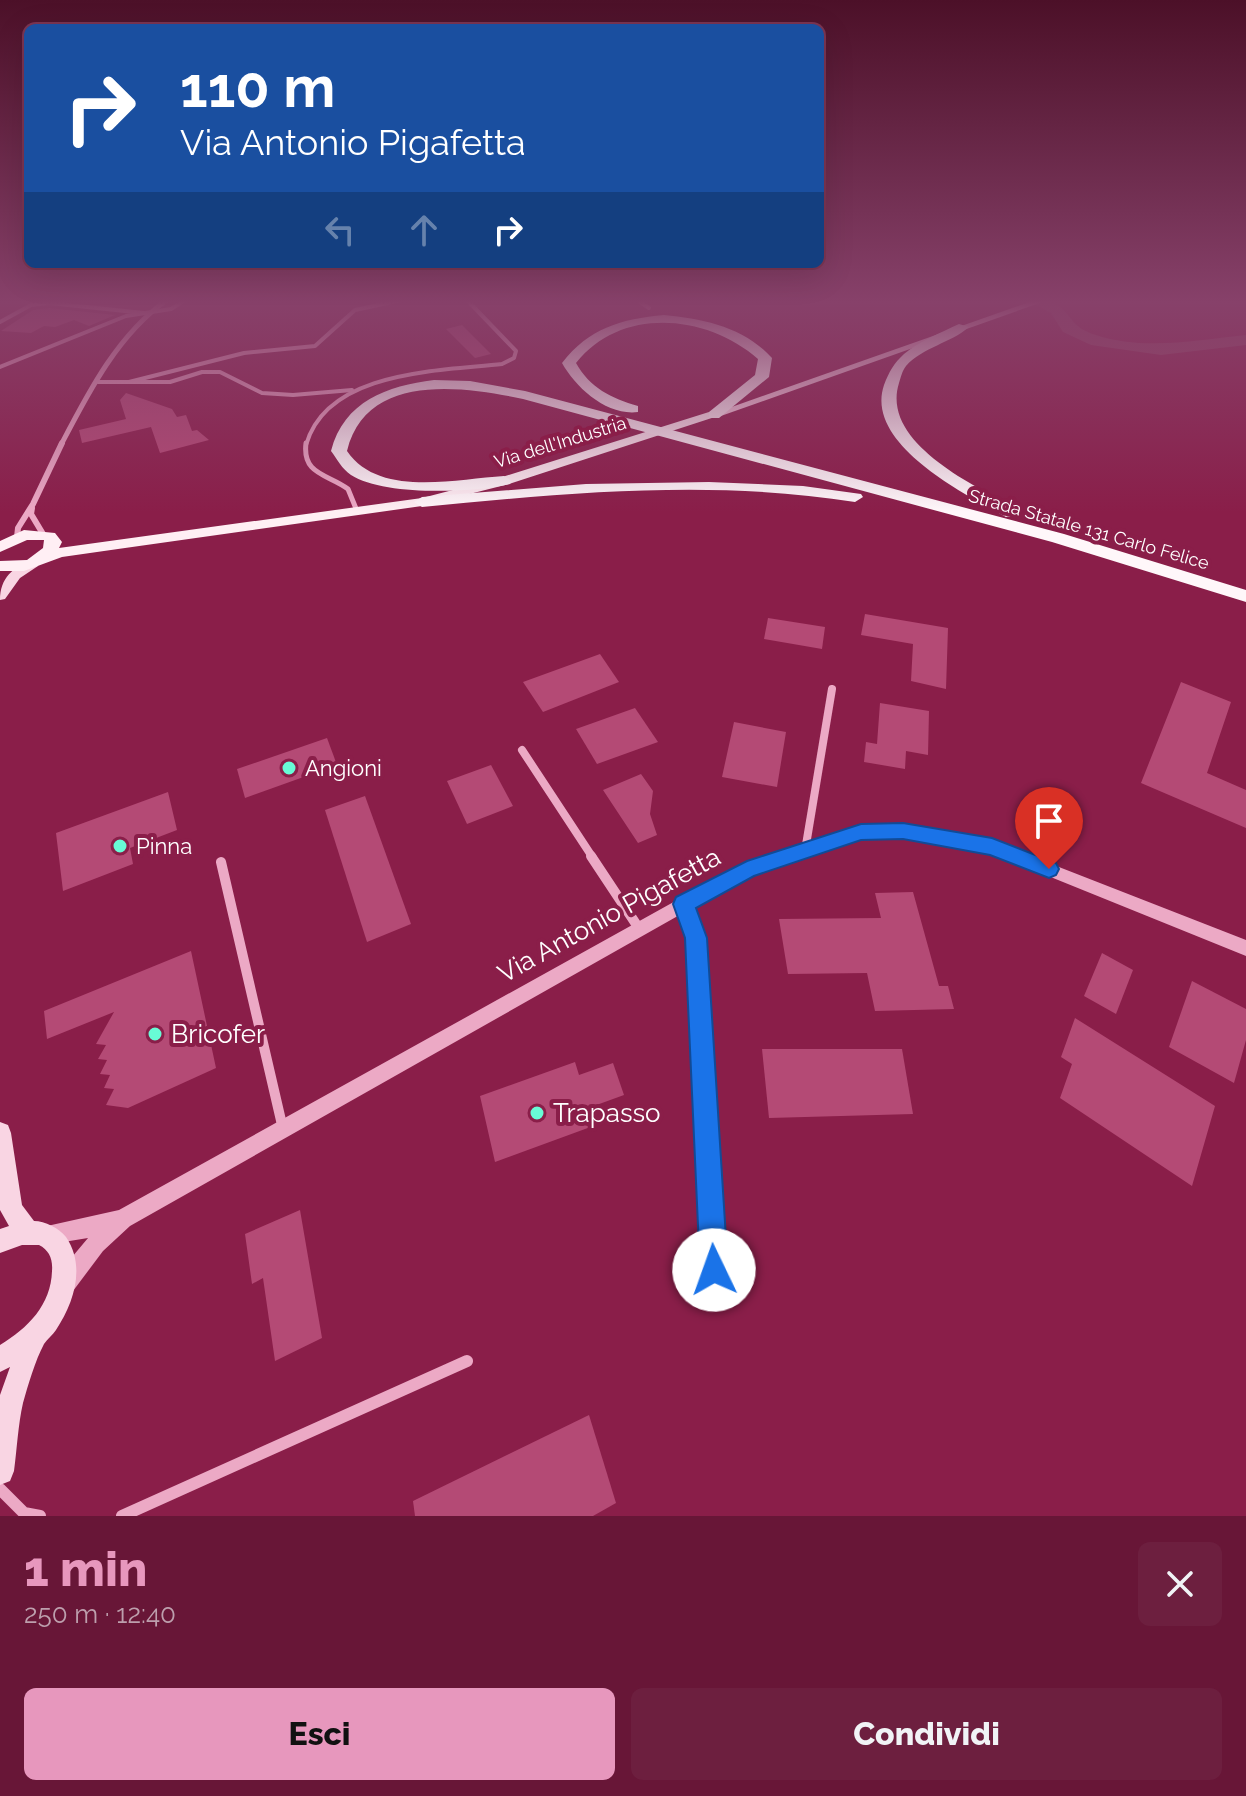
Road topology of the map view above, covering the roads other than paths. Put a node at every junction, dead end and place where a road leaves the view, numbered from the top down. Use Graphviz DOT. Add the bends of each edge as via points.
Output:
graph roads {
  1 [pos="105,371"];
  2 [pos="174,371"];
  3 [pos="433,371"];
  4 [pos="573,371"];
  5 [pos="763,371"];
  6 [pos="849,371"];
  7 [pos="897,371"];
  8 [pos="98,382"];
  9 [pos="129,382"];
  10 [pos="360,390"];
  11 [pos="713,423"];
  12 [pos="504,481"];
  13 [pos="422,502"];
  14 [pos="920,502"];
  15 [pos="32,504"];
  16 [pos="357,511"];
  17 [pos="1012,513"];
  18 [pos="48,537"];
  19 [pos="6,542"];
  20 [pos="118,544"];
  21 [pos="38,561"];
  22 [pos="0,566"];
  23 [pos="1246,580"];
  24 [pos="0,596"];
  25 [pos="1246,596"];
  26 [pos="832,689"];
  27 [pos="522,750"];
  28 [pos="805,851"];
  29 [pos="221,862"];
  30 [pos="684,904"];
  31 [pos="640,930"];
  32 [pos="1246,948"];
  33 [pos="283,1130"];
  34 [pos="0,1133"];
  35 [pos="123,1219"];
  36 [pos="36,1233"];
  37 [pos="0,1241"];
  38 [pos="714,1270"];
  39 [pos="64,1284"];
  40 [pos="34,1336"];
  41 [pos="0,1359"];
  42 [pos="467,1361"];
  43 [pos="0,1471"];
  44 [pos="0,1489"];
  45 [pos="40,1516"];
  46 [pos="120,1516"];
  1 -- 8 [label="street"];
  2 -- 9 [label="lane"];
  3 -- 10 [label="lane"];
  4 -- 11 [label="highway" via="578,381 612,402 656,416"];
  5 -- 11 [label="highway"];
  6 -- 11 [label="main road, Via dell'Industria"];
  7 -- 17 [label="highway" via="890,413 902,437 924,459"];
  8 -- 9 [label="lane"];
  8 -- 15 [label="street"];
  9 -- 10 [label="lane" via="170,382 220,372 262,393"];
  10 -- 16 [label="lane" via="321,415 308,435 305,455 323,479 351,492"];
  11 -- 12 [label="main road, Via dell'Industria"];
  11 -- 17 [label="highway"];
  12 -- 13 [label="main road, Via dell'Industria"];
  12 -- 14 [label="highway" via="374,480 353,470 339,451 341,435 367,404 421,386 450,383 636,422"];
  13 -- 14 [label="highway" via="615,485 828,492"];
  13 -- 16 [label="main road, Via dell'Industria"];
  14 -- 25 [label="highway, Strada Statale 131 Carlo Felice" via="1129,558"];
  15 -- 18 [label="street" via="31,514"];
  15 -- 19 [label="street"];
  16 -- 20 [label="main road, Via dell'Industria"];
  17 -- 23 [label="highway, Strada Statale 131 Carlo Felice"];
  18 -- 19 [label="main road, Via dell'Industria"];
  18 -- 20 [label="main road, Via dell'Industria"];
  18 -- 21 [label="main road" via="52,550"];
  20 -- 21 [label="main road, Via dell'Industria"];
  21 -- 22 [label="main road, Via dell'Industria"];
  21 -- 24 [label="main road" via="15,575"];
  26 -- 28 [label="street"];
  27 -- 31 [label="street"];
  28 -- 30 [label="street, Via Antonio Pigafetta" via="747,869"];
  28 -- 32 [label="street, Via Antonio Pigafetta" via="861,832 903,831 992,847"];
  29 -- 33 [label="street"];
  30 -- 31 [label="street, Via Antonio Pigafetta"];
  30 -- 38 [label="street" via="696,938"];
  31 -- 33 [label="street, Via Antonio Pigafetta"];
  33 -- 35 [label="street, Via Antonio Pigafetta"];
  34 -- 36 [label="main road" via="11,1209"];
  35 -- 36 [label="street, Via Antonio Pigafetta" via="66,1233"];
  35 -- 39 [label="street, Via Antonio Pigafetta"];
  36 -- 37 [label="main road"];
  36 -- 39 [label="main road" via="56,1241 63,1252"];
  39 -- 40 [label="main road"];
  40 -- 41 [label="main road"];
  40 -- 43 [label="main road" via="10,1404"];
  42 -- 46 [label="street"];
  44 -- 45 [label="street" via="24,1513"];
}
